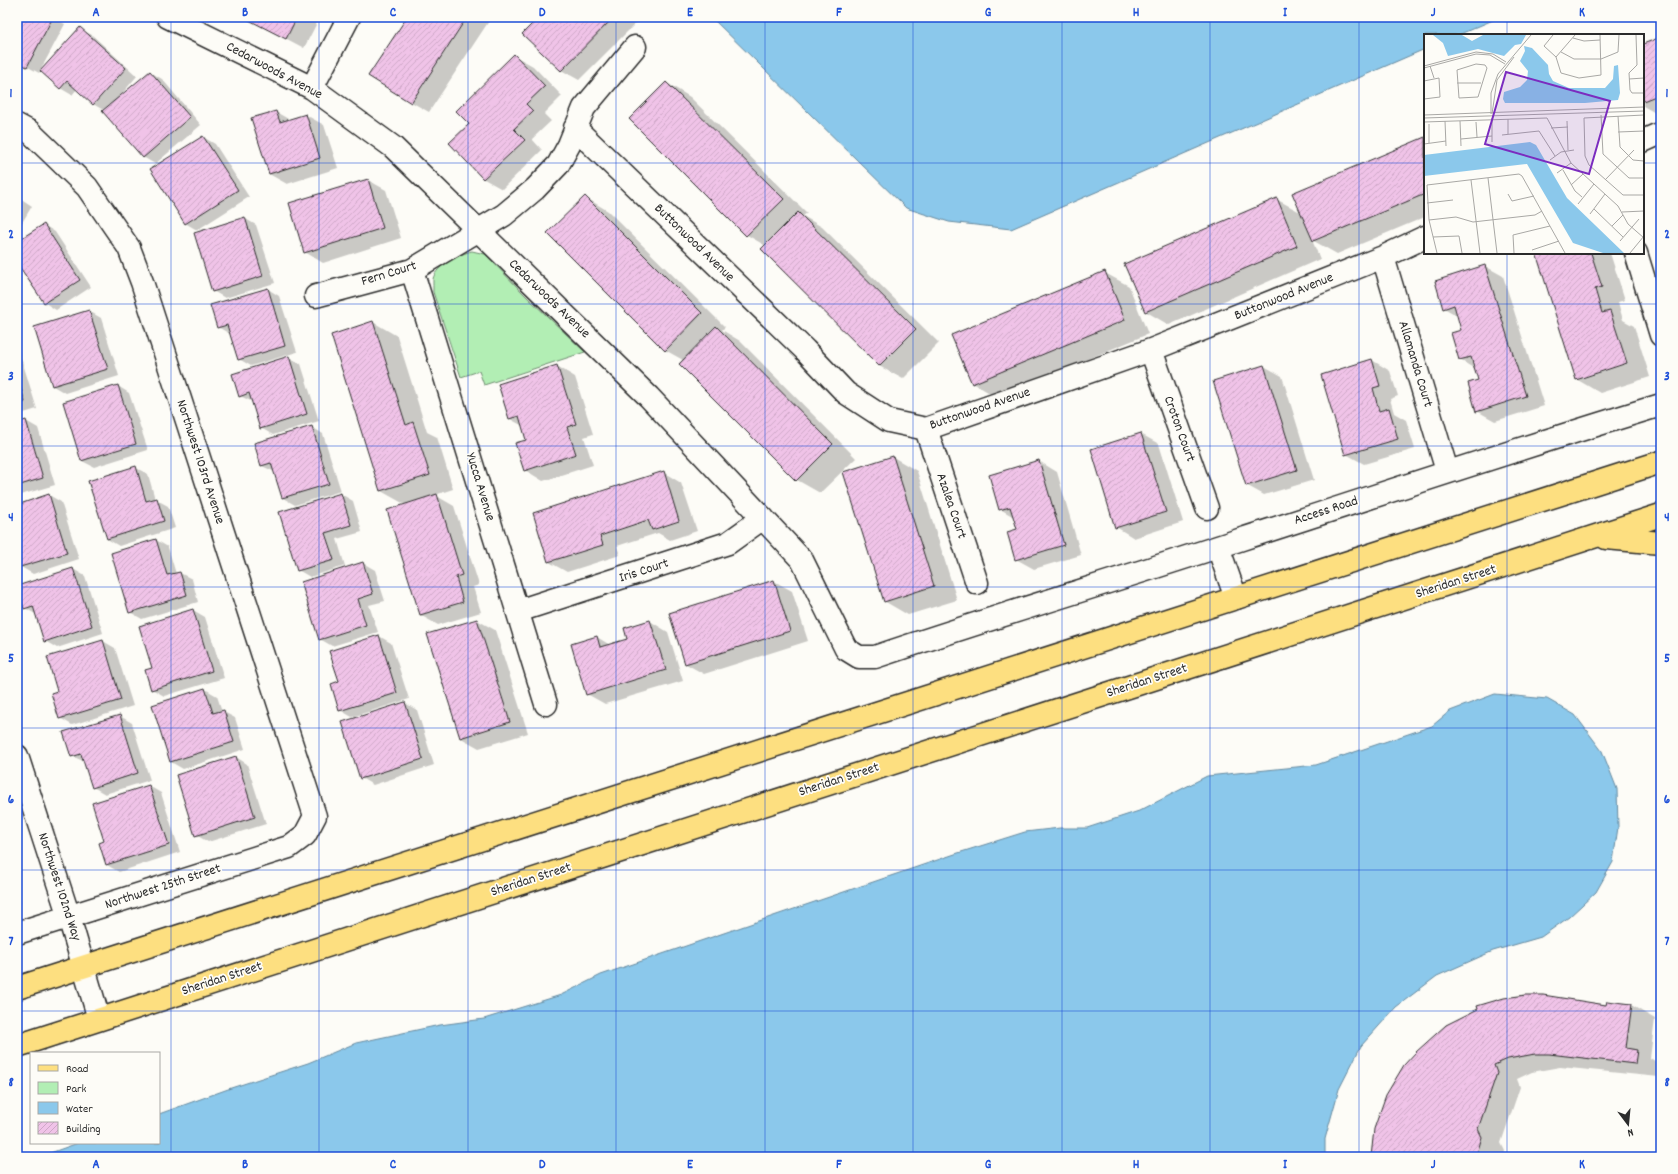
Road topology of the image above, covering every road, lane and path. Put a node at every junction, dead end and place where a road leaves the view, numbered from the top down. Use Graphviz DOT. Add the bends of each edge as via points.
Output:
graph roads {
  1 [pos="168,17"];
  2 [pos="349,17"];
  3 [pos="635,47"];
  4 [pos="312,88"];
  5 [pos="17,125"];
  6 [pos="575,128"];
  7 [pos="1661,133"];
  8 [pos="1644,141"];
  9 [pos="479,231"];
  10 [pos="1424,237"];
  11 [pos="1636,254"];
  12 [pos="1383,257"];
  13 [pos="412,270"];
  14 [pos="316,296"];
  15 [pos="1661,335"];
  16 [pos="1151,350"];
  17 [pos="1661,405"];
  18 [pos="926,429"];
  19 [pos="1661,462"];
  20 [pos="1447,471"];
  21 [pos="1207,508"];
  22 [pos="1661,515"];
  23 [pos="763,518"];
  24 [pos="1595,537"];
  25 [pos="1661,542"];
  26 [pos="1218,547"];
  27 [pos="977,583"];
  28 [pos="1236,598"];
  29 [pos="518,611"];
  30 [pos="859,657"];
  31 [pos="546,704"];
  32 [pos="17,756"];
  33 [pos="305,835"];
  34 [pos="69,917"];
  35 [pos="17,933"];
  36 [pos="84,967"];
  37 [pos="17,988"];
  38 [pos="99,1019"];
  39 [pos="17,1046"];
  1 -- 4 [label="street, Cedarwoods Avenue"];
  2 -- 4 [label="street"];
  3 -- 6 [label="street, Fern Court" via="584,108"];
  4 -- 9 [label="street, Cedarwoods Avenue" via="393,147"];
  5 -- 33 [label="street, Northwest 103rd Avenue" via="30,132 87,187 129,248 315,816"];
  6 -- 9 [label="street, Fern Court" via="558,165 504,215"];
  6 -- 18 [label="street, Buttonwood Avenue" via="805,350 846,393 889,421"];
  7 -- 8 [label="street"];
  9 -- 13 [label="street, Fern Court"];
  9 -- 23 [label="street, Cedarwoods Avenue" via="649,397"];
  10 -- 12 [label="street, Buttonwood Avenue"];
  11 -- 15 [label="street"];
  12 -- 16 [label="street, Buttonwood Avenue"];
  12 -- 20 [label="street, Allamanda Court"];
  13 -- 14 [label="street, Fern Court"];
  13 -- 29 [label="street, Yucca Avenue"];
  16 -- 18 [label="street, Buttonwood Avenue"];
  16 -- 21 [label="street, Croton Court"];
  17 -- 20 [label="street, Access Road"];
  18 -- 27 [label="street, Azalea Court"];
  19 -- 28 [label="main road"];
  20 -- 26 [label="street, Access Road"];
  22 -- 24 [label="main road, Sheridan Street"];
  23 -- 29 [label="street, Iris Court" via="728,543"];
  23 -- 30 [label="street, Cedarwoods Avenue" via="802,560 846,649"];
  24 -- 25 [label="main road"];
  24 -- 38 [label="main road, Sheridan Street"];
  26 -- 28 [label="street"];
  26 -- 30 [label="street, Access Road" via="876,657"];
  28 -- 36 [label="main road"];
  29 -- 31 [label="street, Yucca Avenue"];
  32 -- 34 [label="street, Northwest 102nd Way"];
  33 -- 34 [label="street, Northwest 25th Street" via="289,847"];
  34 -- 35 [label="street, Northwest 25th Street"];
  34 -- 36 [label="street, Northwest 102nd Way"];
  36 -- 37 [label="main road"];
  36 -- 38 [label="street, Northwest 102nd Way"];
  38 -- 39 [label="main road, Sheridan Street"];
}
